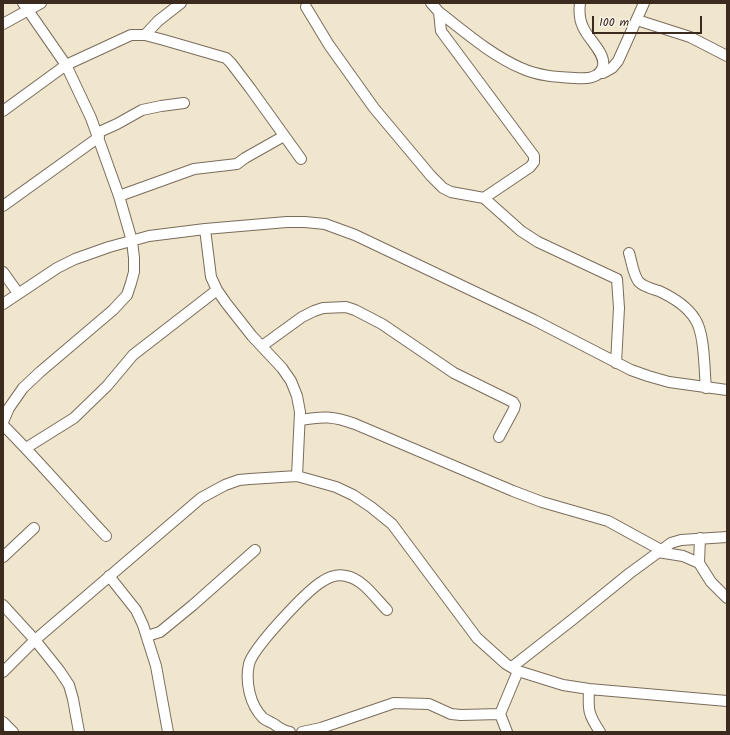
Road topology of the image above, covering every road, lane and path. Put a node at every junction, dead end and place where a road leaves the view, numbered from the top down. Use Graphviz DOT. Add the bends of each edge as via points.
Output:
graph roads {
  1 [pos="42,3"];
  2 [pos="180,3"];
  3 [pos="431,3"];
  4 [pos="580,3"];
  5 [pos="644,3"];
  6 [pos="26,7"];
  7 [pos="306,7"];
  8 [pos="438,12"];
  9 [pos="637,20"];
  10 [pos="3,24"];
  11 [pos="145,35"];
  12 [pos="727,56"];
  13 [pos="66,65"];
  14 [pos="600,72"];
  15 [pos="184,103"];
  16 [pos="3,111"];
  17 [pos="98,135"];
  18 [pos="284,136"];
  19 [pos="301,159"];
  20 [pos="119,196"];
  21 [pos="484,198"];
  22 [pos="3,206"];
  23 [pos="205,229"];
  24 [pos="132,241"];
  25 [pos="629,253"];
  26 [pos="3,272"];
  27 [pos="217,290"];
  28 [pos="18,293"];
  29 [pos="3,304"];
  30 [pos="262,346"];
  31 [pos="616,363"];
  32 [pos="706,388"];
  33 [pos="727,390"];
  34 [pos="300,420"];
  35 [pos="3,424"];
  36 [pos="499,437"];
  37 [pos="26,448"];
  38 [pos="297,476"];
  39 [pos="34,528"];
  40 [pos="106,536"];
  41 [pos="727,537"];
  42 [pos="700,538"];
  43 [pos="255,550"];
  44 [pos="660,551"];
  45 [pos="3,557"];
  46 [pos="698,563"];
  47 [pos="108,576"];
  48 [pos="727,598"];
  49 [pos="3,604"];
  50 [pos="387,610"];
  51 [pos="147,636"];
  52 [pos="35,640"];
  53 [pos="515,669"];
  54 [pos="3,672"];
  55 [pos="589,689"];
  56 [pos="727,701"];
  57 [pos="500,714"];
  58 [pos="3,722"];
  59 [pos="13,732"];
  60 [pos="79,732"];
  61 [pos="168,732"];
  62 [pos="290,732"];
  63 [pos="302,732"];
  64 [pos="507,732"];
  65 [pos="600,732"];
  1 -- 6 [label="street"];
  2 -- 11 [label="street"];
  3 -- 8 [label="street"];
  4 -- 14 [label="street" via="583,28 603,59"];
  5 -- 9 [label="street"];
  6 -- 10 [label="street"];
  6 -- 13 [label="street"];
  7 -- 21 [label="street" via="351,77 431,176 443,188 452,192"];
  8 -- 14 [label="street" via="484,47 522,69 582,79"];
  8 -- 21 [label="street" via="441,31 534,156 534,162 530,167"];
  9 -- 12 [label="street" via="690,37"];
  9 -- 14 [label="street" via="618,61 604,73"];
  11 -- 13 [label="street" via="131,35"];
  11 -- 18 [label="street" via="226,58"];
  13 -- 16 [label="street"];
  13 -- 17 [label="street"];
  15 -- 17 [label="street" via="142,110"];
  17 -- 20 [label="street"];
  17 -- 22 [label="street"];
  18 -- 19 [label="street"];
  18 -- 20 [label="street" via="237,164 194,169"];
  20 -- 24 [label="street"];
  21 -- 31 [label="street" via="521,231 538,242 618,279"];
  23 -- 24 [label="street" via="149,236"];
  23 -- 27 [label="street" via="211,277"];
  23 -- 31 [label="street" via="287,222 325,224 355,235 534,320"];
  24 -- 28 [label="street" via="75,259"];
  24 -- 35 [label="street" via="134,272 127,294 113,310 23,388 9,408"];
  25 -- 32 [label="street" via="640,282 673,299 695,318 701,335"];
  26 -- 28 [label="street"];
  27 -- 30 [label="street"];
  27 -- 37 [label="street" via="133,355 107,386 74,418"];
  28 -- 29 [label="street"];
  30 -- 34 [label="street" via="291,381 297,396"];
  30 -- 36 [label="street" via="314,311 336,307 355,310 382,324 454,372 513,402 513,410"];
  31 -- 32 [label="street" via="669,382"];
  32 -- 33 [label="street"];
  34 -- 38 [label="street"];
  34 -- 44 [label="street" via="321,416 341,418 513,491 608,521"];
  35 -- 37 [label="street"];
  37 -- 40 [label="street"];
  38 -- 47 [label="street" via="239,480 225,485 201,498"];
  38 -- 53 [label="street" via="336,487 353,495 392,524 477,638"];
  39 -- 45 [label="street"];
  41 -- 42 [label="street"];
  42 -- 44 [label="street" via="681,540"];
  42 -- 46 [label="street"];
  43 -- 51 [label="street" via="160,632"];
  44 -- 46 [label="street" via="683,556"];
  44 -- 53 [label="street"];
  46 -- 48 [label="street" via="711,582"];
  47 -- 51 [label="street" via="136,610"];
  47 -- 52 [label="street"];
  49 -- 52 [label="street"];
  50 -- 62 [label="street" via="361,583 345,576 336,576 323,580 316,586 260,645 249,663 249,692 254,706 263,718"];
  51 -- 61 [label="street" via="156,666"];
  52 -- 54 [label="street"];
  52 -- 60 [label="street" via="68,685"];
  53 -- 55 [label="street" via="563,685"];
  53 -- 57 [label="street"];
  55 -- 56 [label="street"];
  55 -- 65 [label="street" via="588,708"];
  57 -- 63 [label="street" via="451,714 429,704 402,702"];
  57 -- 64 [label="street"];
  58 -- 59 [label="street"];
}
